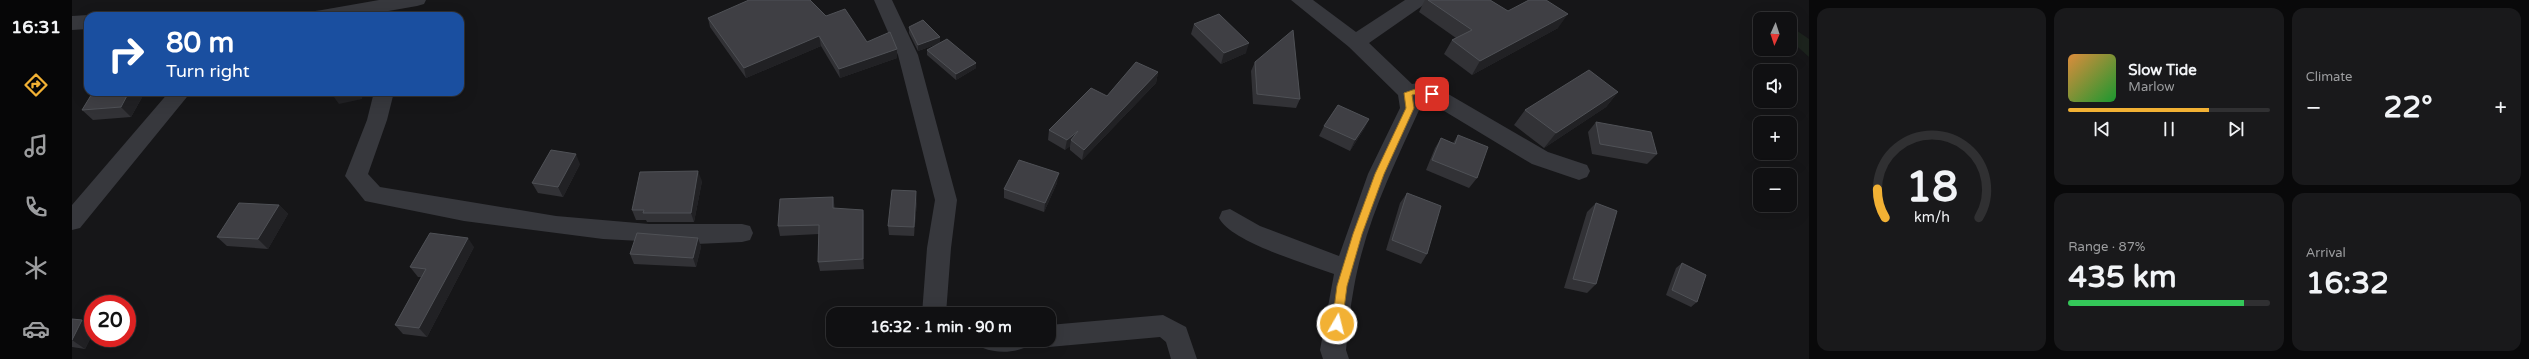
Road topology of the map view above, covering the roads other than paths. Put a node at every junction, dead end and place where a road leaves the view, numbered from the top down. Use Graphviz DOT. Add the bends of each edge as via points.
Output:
graph roads {
  1 [pos="883,0"];
  2 [pos="1300,0"];
  3 [pos="1418,0"];
  4 [pos="408,6"];
  5 [pos="356,12"];
  6 [pos="84,22"];
  7 [pos="72,23"];
  8 [pos="1356,42"];
  9 [pos="1408,93"];
  10 [pos="178,96"];
  11 [pos="383,96"];
  12 [pos="1579,171"];
  13 [pos="1230,218"];
  14 [pos="72,221"];
  15 [pos="742,233"];
  16 [pos="1347,269"];
  17 [pos="935,307"];
  18 [pos="1056,335"];
  19 [pos="1184,359"];
  20 [pos="1336,359"];
  1 -- 17 [label="street" via="908,55 946,200"];
  2 -- 8 [label="street"];
  3 -- 8 [label="street"];
  4 -- 5 [label="street"];
  6 -- 7 [label="street"];
  8 -- 9 [label="street"];
  9 -- 12 [label="street" via="1424,90 1540,158"];
  9 -- 16 [label="street" via="1410,108 1379,174"];
  10 -- 14 [label="street"];
  11 -- 15 [label="street" via="356,176 373,195 583,230 706,235"];
  13 -- 16 [label="street" via="1252,233"];
  16 -- 20 [label="street" via="1333,350"];
  18 -- 19 [label="street" via="1163,326 1177,335"];
}
